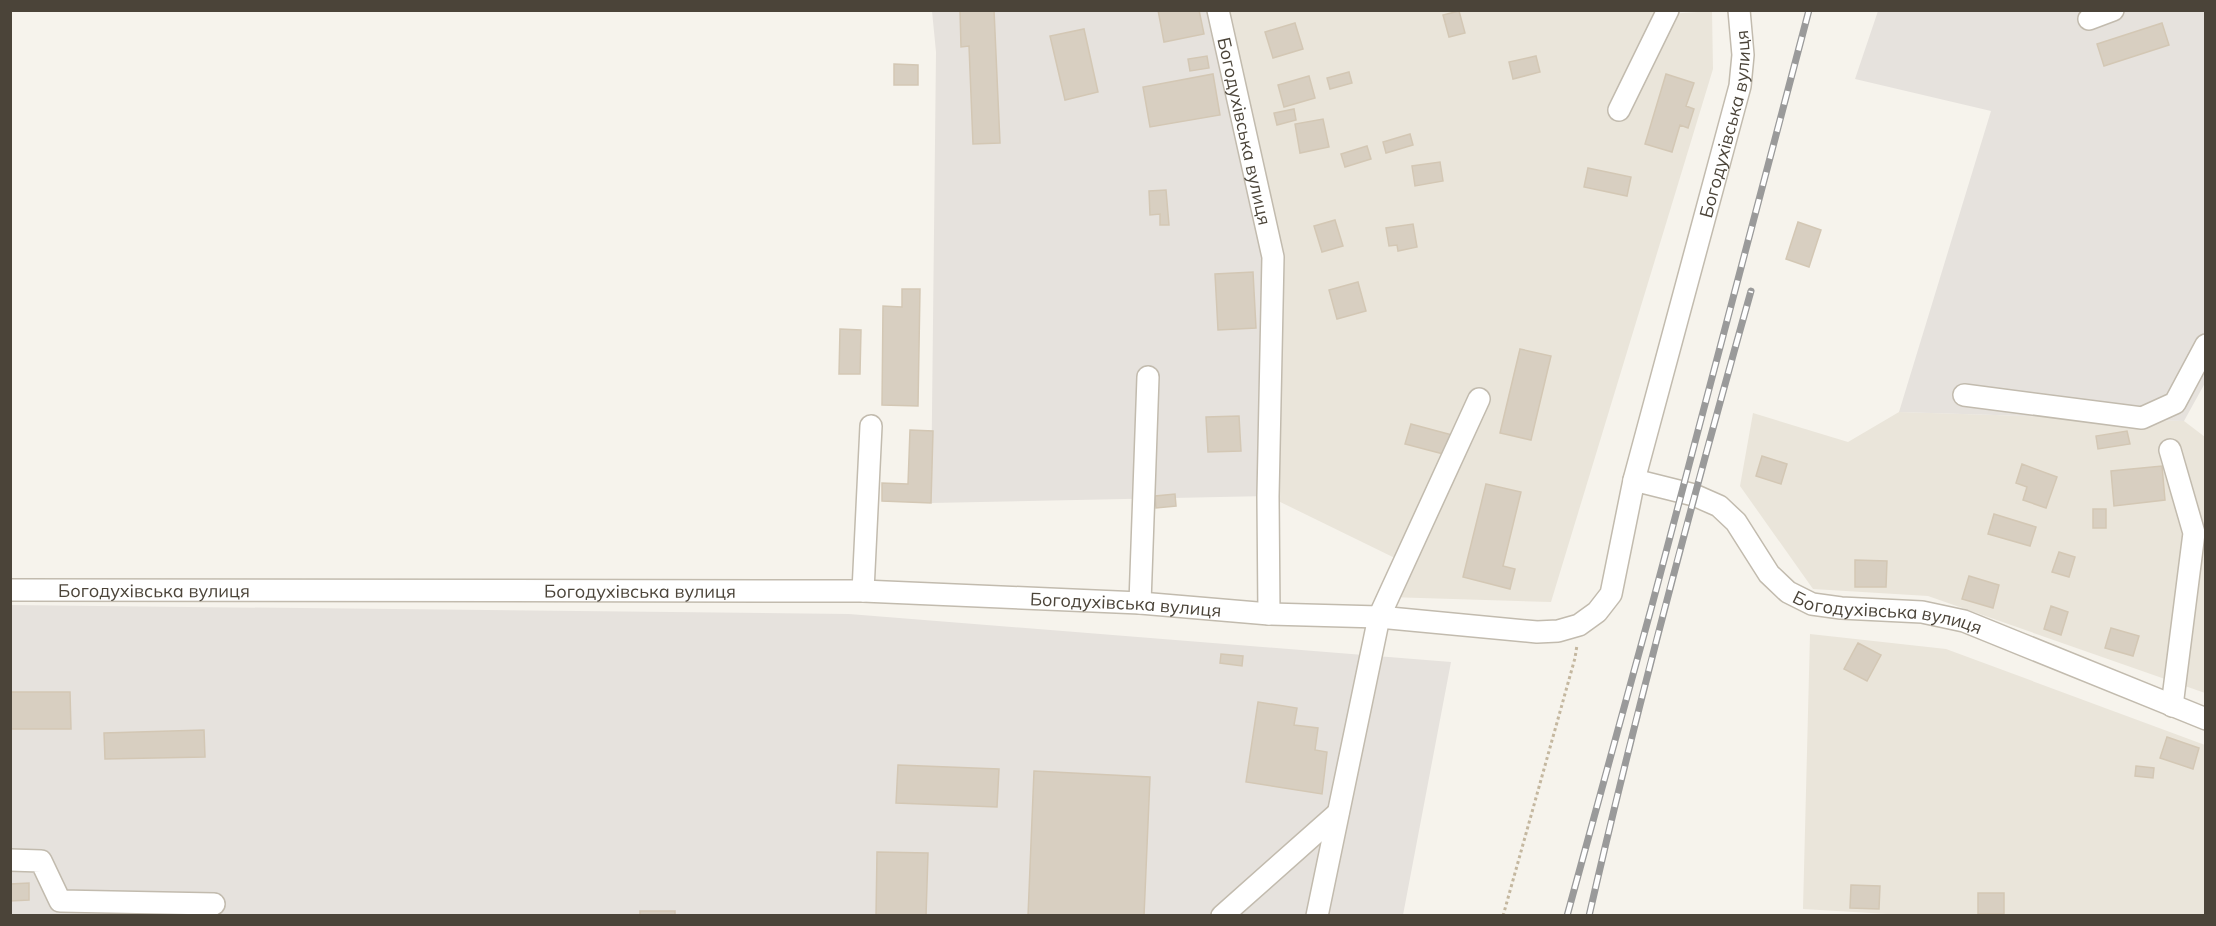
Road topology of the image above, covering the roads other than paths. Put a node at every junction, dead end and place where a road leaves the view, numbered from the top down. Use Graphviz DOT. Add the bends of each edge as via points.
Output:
graph roads {
  1 [pos="1218,10"];
  2 [pos="1668,10"];
  3 [pos="1739,10"];
  4 [pos="2113,10"];
  5 [pos="2089,19"];
  6 [pos="1619,110"];
  7 [pos="2205,345"];
  8 [pos="1148,377"];
  9 [pos="1964,395"];
  10 [pos="1479,399"];
  11 [pos="871,426"];
  12 [pos="2170,450"];
  13 [pos="1634,480"];
  14 [pos="10,590"];
  15 [pos="863,591"];
  16 [pos="1140,603"];
  17 [pos="1269,614"];
  18 [pos="1379,617"];
  19 [pos="2172,706"];
  20 [pos="2205,719"];
  21 [pos="1338,813"];
  22 [pos="10,861"];
  23 [pos="214,904"];
  24 [pos="1222,915"];
  25 [pos="1317,915"];
  1 -- 17 [label="street, Богодухівська вулиця" via="1273,257"];
  2 -- 6 [label="street"];
  3 -- 13 [label="street, Богодухівська вулиця" via="1743,55 1740,86"];
  4 -- 5 [label="street"];
  7 -- 9 [label="street" via="2175,403 2142,418"];
  8 -- 16 [label="street"];
  10 -- 18 [label="street"];
  11 -- 15 [label="street"];
  12 -- 19 [label="street" via="2194,533"];
  13 -- 18 [label="street, Богодухівська вулиця" via="1611,594 1597,612 1579,625 1537,632"];
  13 -- 19 [label="street, Богодухівська вулиця" via="1694,495 1719,506 1736,522 1769,574 1788,592 1812,604 1922,612 1964,621"];
  14 -- 15 [label="street, Богодухівська вулиця"];
  15 -- 16 [label="street, Богодухівська вулиця"];
  16 -- 17 [label="street, Богодухівська вулиця"];
  17 -- 18 [label="street, Богодухівська вулиця"];
  18 -- 21 [label="street"];
  19 -- 20 [label="street, Богодухівська вулиця"];
  21 -- 24 [label="street"];
  21 -- 25 [label="street"];
  22 -- 23 [label="street" via="41,861 60,901"];
}
